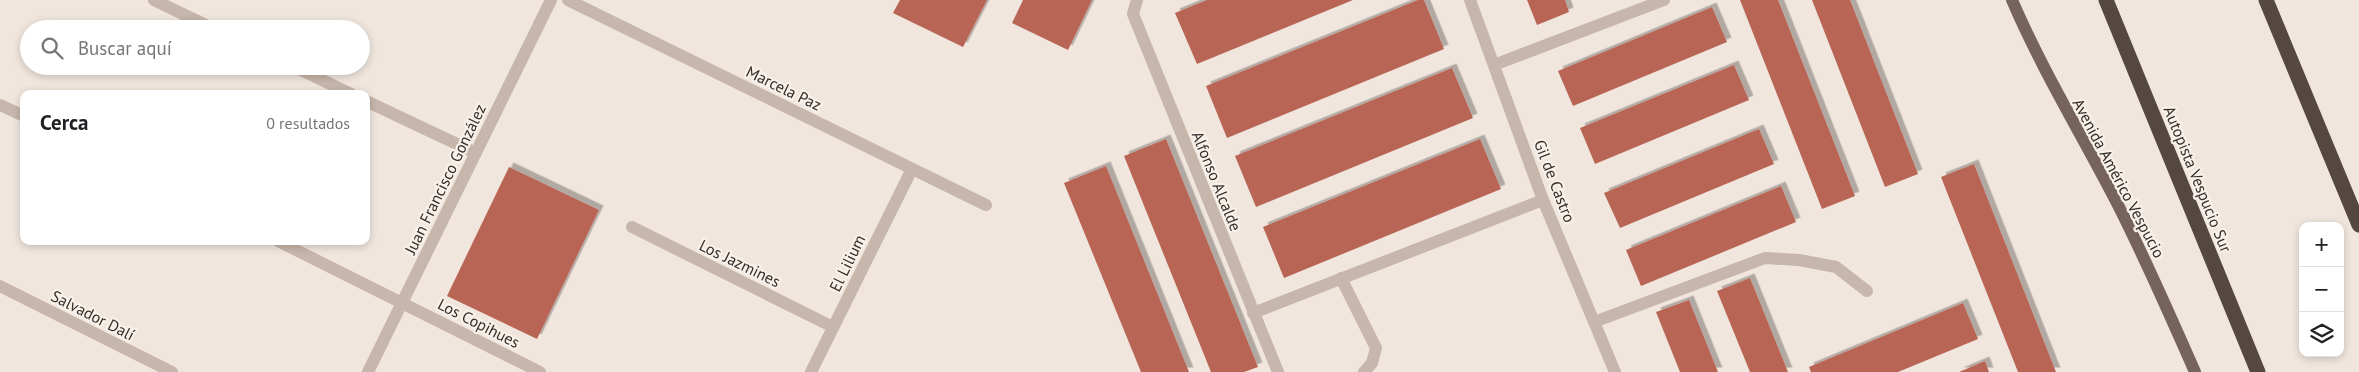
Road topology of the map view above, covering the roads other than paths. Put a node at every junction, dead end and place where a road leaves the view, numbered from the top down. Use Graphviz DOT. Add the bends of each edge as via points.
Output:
graph roads {
  1 [pos="154,0"];
  2 [pos="551,0"];
  3 [pos="568,0"];
  4 [pos="1136,0"];
  5 [pos="1470,0"];
  6 [pos="1664,0"];
  7 [pos="2012,0"];
  8 [pos="2106,0"];
  9 [pos="2266,0"];
  10 [pos="195,20"];
  11 [pos="1494,65"];
  12 [pos="312,75"];
  13 [pos="343,90"];
  14 [pos="370,103"];
  15 [pos="0,104"];
  16 [pos="20,114"];
  17 [pos="476,153"];
  18 [pos="912,169"];
  19 [pos="1544,200"];
  20 [pos="986,205"];
  21 [pos="2359,226"];
  22 [pos="632,228"];
  23 [pos="286,245"];
  24 [pos="1341,278"];
  25 [pos="0,286"];
  26 [pos="1867,291"];
  27 [pos="402,303"];
  28 [pos="1253,312"];
  29 [pos="1594,322"];
  30 [pos="833,328"];
  31 [pos="172,372"];
  32 [pos="368,372"];
  33 [pos="540,372"];
  34 [pos="811,372"];
  35 [pos="1278,372"];
  36 [pos="1364,372"];
  37 [pos="1615,372"];
  38 [pos="2195,372"];
  39 [pos="2258,372"];
  1 -- 10 [label="street"];
  2 -- 17 [label="street, Juan Francisco González"];
  3 -- 18 [label="street, Marcela Paz"];
  4 -- 28 [label="street, Alfonso Alcalde" via="1133,14"];
  5 -- 11 [label="street, Gil de Castro"];
  6 -- 11 [label="street"];
  7 -- 38 [label="main road, Avenida Américo Vespucio" via="2162,294"];
  8 -- 39 [label="highway, Autopista Vespucio Sur"];
  9 -- 21 [label="highway"];
  11 -- 19 [label="street, Gil de Castro"];
  12 -- 13 [label="street"];
  14 -- 17 [label="street"];
  15 -- 16 [label="street"];
  17 -- 27 [label="street, Juan Francisco González"];
  18 -- 20 [label="street, Marcela Paz"];
  18 -- 30 [label="street, El Lilium"];
  19 -- 24 [label="street"];
  19 -- 29 [label="street, Gil de Castro"];
  22 -- 30 [label="street, Los Jazmines"];
  23 -- 27 [label="street, Los Copihues"];
  24 -- 28 [label="street"];
  24 -- 36 [label="street" via="1376,348 1372,363"];
  25 -- 31 [label="street, Salvador Dalí"];
  26 -- 29 [label="street" via="1836,268 1799,260 1765,258"];
  27 -- 32 [label="street, Juan Francisco González"];
  27 -- 33 [label="street, Los Copihues"];
  28 -- 35 [label="street, Alfonso Alcalde"];
  29 -- 37 [label="street, Gil de Castro"];
  30 -- 34 [label="street, El Lilium"];
}
